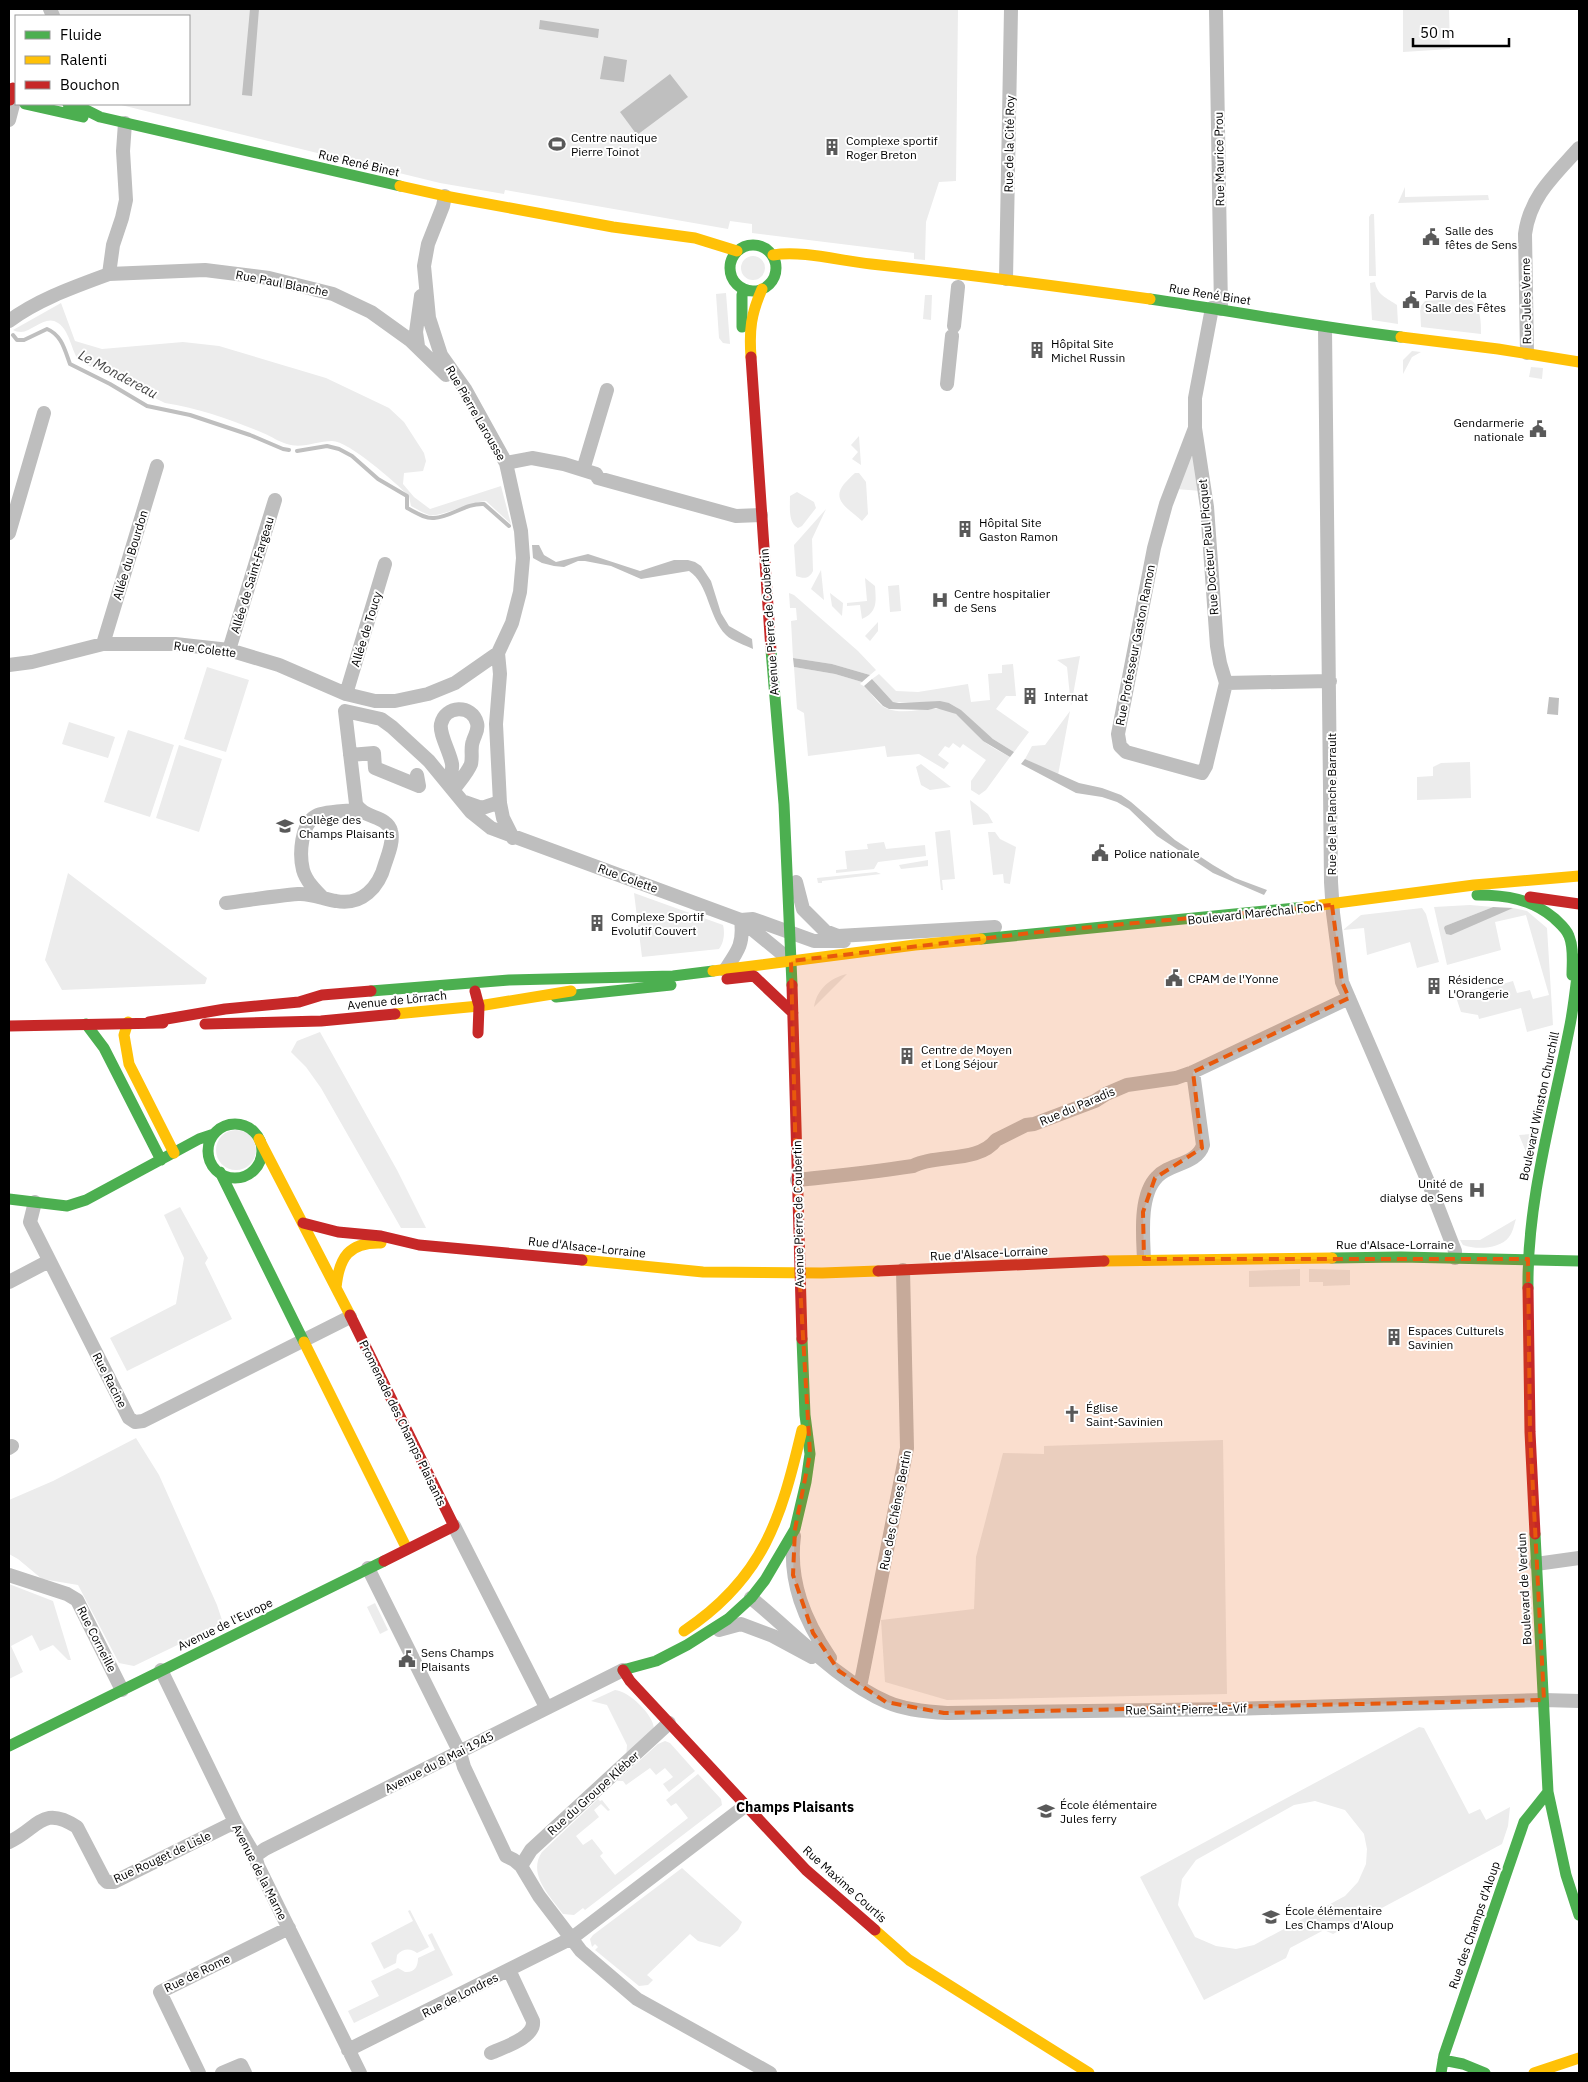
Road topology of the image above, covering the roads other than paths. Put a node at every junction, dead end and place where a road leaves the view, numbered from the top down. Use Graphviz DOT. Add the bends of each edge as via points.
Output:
graph roads {
  1 [pos="1011,9"];
  2 [pos="1216,9"];
  3 [pos="14,93"];
  4 [pos="50,105"];
  5 [pos="77,105"];
  6 [pos="100,117"];
  7 [pos="9,120"];
  8 [pos="125,123"];
  9 [pos="1579,148"];
  10 [pos="445,196"];
  11 [pos="613,227"];
  12 [pos="736,251"];
  13 [pos="773,255"];
  14 [pos="836,260"];
  15 [pos="730,263"];
  16 [pos="776,271"];
  17 [pos="109,274"];
  18 [pos="1006,279"];
  19 [pos="958,288"];
  20 [pos="744,289"];
  21 [pos="762,289"];
  22 [pos="1216,309"];
  23 [pos="371,312"];
  24 [pos="425,313"];
  25 [pos="9,321"];
  26 [pos="398,323"];
  27 [pos="1325,328"];
  28 [pos="417,340"];
  29 [pos="1527,353"];
  30 [pos="441,355"];
  31 [pos="1579,362"];
  32 [pos="947,384"];
  33 [pos="607,390"];
  34 [pos="474,405"];
  35 [pos="44,413"];
  36 [pos="1195,428"];
  37 [pos="756,440"];
  38 [pos="506,463"];
  39 [pos="157,466"];
  40 [pos="583,470"];
  41 [pos="275,500"];
  42 [pos="761,515"];
  43 [pos="9,533"];
  44 [pos="385,564"];
  45 [pos="103,644"];
  46 [pos="230,650"];
  47 [pos="498,653"];
  48 [pos="9,665"];
  49 [pos="1330,681"];
  50 [pos="1226,683"];
  51 [pos="346,694"];
  52 [pos="350,755"];
  53 [pos="417,775"];
  54 [pos="447,782"];
  55 [pos="463,801"];
  56 [pos="500,802"];
  57 [pos="784,804"];
  58 [pos="359,810"];
  59 [pos="514,838"];
  60 [pos="1579,876"];
  61 [pos="1474,885"];
  62 [pos="1447,888"];
  63 [pos="1579,894"];
  64 [pos="1386,897"];
  65 [pos="323,898"];
  66 [pos="226,903"];
  67 [pos="1579,904"];
  68 [pos="1332,905"];
  69 [pos="741,920"];
  70 [pos="816,924"];
  71 [pos="791,932"];
  72 [pos="1062,932"];
  73 [pos="915,945"];
  74 [pos="1579,958"];
  75 [pos="791,960"];
  76 [pos="725,970"];
  77 [pos="645,978"];
  78 [pos="464,984"];
  79 [pos="1579,991"];
  80 [pos="1349,998"];
  81 [pos="479,1006"];
  82 [pos="793,1013"];
  83 [pos="368,1016"];
  84 [pos="128,1022"];
  85 [pos="149,1022"];
  86 [pos="86,1024"];
  87 [pos="9,1026"];
  88 [pos="57,1026"];
  89 [pos="364,1028"];
  90 [pos="1570,1028"];
  91 [pos="478,1033"];
  92 [pos="9,1036"];
  93 [pos="1193,1072"];
  94 [pos="214,1134"];
  95 [pos="259,1139"];
  96 [pos="174,1153"];
  97 [pos="209,1156"];
  98 [pos="160,1160"];
  99 [pos="220,1172"];
  100 [pos="797,1180"];
  101 [pos="9,1199"];
  102 [pos="35,1202"];
  103 [pos="304,1223"];
  104 [pos="402,1242"];
  105 [pos="1455,1258"];
  106 [pos="1144,1259"];
  107 [pos="1528,1259"];
  108 [pos="49,1261"];
  109 [pos="1579,1261"];
  110 [pos="903,1270"];
  111 [pos="799,1272"];
  112 [pos="9,1282"];
  113 [pos="336,1288"];
  114 [pos="350,1317"];
  115 [pos="304,1340"];
  116 [pos="805,1416"];
  117 [pos="454,1526"];
  118 [pos="795,1529"];
  119 [pos="407,1549"];
  120 [pos="1579,1558"];
  121 [pos="1536,1564"];
  122 [pos="368,1568"];
  123 [pos="9,1575"];
  124 [pos="730,1594"];
  125 [pos="750,1598"];
  126 [pos="738,1618"];
  127 [pos="675,1636"];
  128 [pos="687,1645"];
  129 [pos="654,1649"];
  130 [pos="161,1670"];
  131 [pos="623,1670"];
  132 [pos="839,1672"];
  133 [pos="860,1687"];
  134 [pos="122,1690"];
  135 [pos="1544,1700"];
  136 [pos="1579,1701"];
  137 [pos="546,1707"];
  138 [pos="669,1723"];
  139 [pos="9,1746"];
  140 [pos="460,1753"];
  141 [pos="1548,1792"];
  142 [pos="745,1806"];
  143 [pos="235,1822"];
  144 [pos="9,1842"];
  145 [pos="255,1856"];
  146 [pos="521,1866"];
  147 [pos="1579,1914"];
  148 [pos="289,1928"];
  149 [pos="572,1938"];
  150 [pos="509,1970"];
  151 [pos="348,2050"];
  152 [pos="491,2053"];
  153 [pos="1579,2058"];
  154 [pos="1443,2060"];
  155 [pos="199,2073"];
  156 [pos="222,2073"];
  157 [pos="245,2073"];
  158 [pos="360,2073"];
  159 [pos="770,2073"];
  160 [pos="1089,2073"];
  161 [pos="1441,2073"];
  162 [pos="1485,2073"];
  163 [pos="1534,2073"];
  1 -- 18 [label="street, Rue de la Cité Roy"];
  2 -- 22 [label="street, Rue Maurice Prou"];
  3 -- 7 [label="street"];
  4 -- 6 [label="street, Rue René Binet" via="92,119"];
  5 -- 6 [label="street, Rue René Binet"];
  6 -- 8 [label="street, Rue René Binet"];
  8 -- 10 [label="street, Rue René Binet"];
  8 -- 17 [label="street" via="126,200 112,245"];
  9 -- 29 [label="street, Rue Jules Verne" via="1543,188 1527,218"];
  10 -- 11 [label="street, Rue René Binet"];
  10 -- 24 [label="street, Rue Pierre Larousse" via="424,266"];
  11 -- 12 [label="street, Rue René Binet" via="695,238"];
  11 -- 15 [label="street, Rue René Binet" via="694,245"];
  12 -- 13 [label="street" via="747,245 758,245"];
  12 -- 15 [label="street"];
  13 -- 14 [label="street, Rue René Binet" via="792,253"];
  13 -- 16 [label="street"];
  14 -- 16 [label="street, Rue René Binet" via="806,261"];
  14 -- 18 [label="street, Rue René Binet"];
  15 -- 20 [label="street" via="734,281"];
  16 -- 21 [label="street" via="771,282"];
  17 -- 23 [label="street, Rue Paul Blanche" via="205,270 258,276 333,294"];
  17 -- 25 [label="street, Rue Paul Blanche" via="53,295"];
  18 -- 22 [label="street, Rue René Binet"];
  19 -- 32 [label="street"];
  20 -- 21 [label="street"];
  20 -- 37 [label="street, Avenue Pierre de Coubertin" via="742,307 748,418"];
  21 -- 37 [label="street, Avenue Pierre de Coubertin" via="753,309 749,331"];
  22 -- 27 [label="street, Rue René Binet"];
  22 -- 36 [label="street, Rue Docteur Paul Picquet" via="1195,398"];
  23 -- 26 [label="street"];
  23 -- 28 [label="street, Rue Paul Blanche"];
  24 -- 26 [label="street" via="406,323"];
  24 -- 28 [label="street" via="427,332"];
  24 -- 30 [label="street, Rue Pierre Larousse"];
  26 -- 28 [label="street"];
  27 -- 29 [label="street, Rue René Binet"];
  27 -- 49 [label="street, Rue de la Planche Barrault"];
  28 -- 30 [label="street"];
  28 -- 34 [label="street, Rue Paul Blanche"];
  29 -- 31 [label="street, Rue René Binet"];
  30 -- 34 [label="street, Rue Pierre Larousse"];
  33 -- 40 [label="street"];
  34 -- 38 [label="street, Rue Pierre Larousse"];
  35 -- 43 [label="street"];
  36 -- 50 [label="street, Rue Docteur Paul Picquet" via="1206,506 1217,646"];
  36 -- 50 [label="street, Rue Professeur Gaston Ramon" via="1166,504 1154,548 1118,734 1120,746 1126,752 1202,773"];
  37 -- 42 [label="street, Avenue Pierre de Coubertin"];
  38 -- 40 [label="street" via="532,458"];
  38 -- 47 [label="street, Rue Pierre Larousse" via="521,531 523,558 520,592 512,623"];
  39 -- 45 [label="street, Allée du Bourdon"];
  40 -- 42 [label="street" via="596,474 598,478 736,516"];
  41 -- 46 [label="street, Allée de Saint-Fargeau"];
  42 -- 57 [label="street, Avenue Pierre de Coubertin"];
  44 -- 51 [label="street, Allée de Toucy"];
  45 -- 46 [label="street, Rue Colette" via="175,644"];
  45 -- 48 [label="street, Rue Colette"];
  46 -- 51 [label="street, Rue Colette" via="287,668"];
  47 -- 51 [label="street, Rue Colette" via="455,683 428,694 395,701 375,701"];
  47 -- 56 [label="street, Rue Pierre Larousse" via="496,744"];
  49 -- 50 [label="street"];
  49 -- 68 [label="street, Rue de la Planche Barrault"];
  52 -- 53 [label="street" via="374,753 375,768 419,786"];
  52 -- 54 [label="street, Rue Colette" via="345,711 381,719"];
  52 -- 58 [label="street"];
  54 -- 54 [label="street" via="453,766 441,723 447,713 465,709 475,717 478,729 473,740 471,765"];
  54 -- 55 [label="street, Rue Colette"];
  55 -- 56 [label="street" via="482,808"];
  55 -- 59 [label="street, Rue Colette" via="491,828"];
  56 -- 59 [label="street, Rue Pierre Larousse" via="503,818"];
  57 -- 70 [label="street, Avenue Pierre de Coubertin" via="800,903"];
  57 -- 71 [label="street, Avenue Pierre de Coubertin"];
  58 -- 65 [label="street" via="318,815 305,831 301,855 303,869"];
  58 -- 65 [label="street" via="386,823 392,832 382,876 377,885 359,899 337,901"];
  59 -- 69 [label="street, Rue Colette"];
  60 -- 61 [label="street, Boulevard Maréchal Foch"];
  61 -- 62 [label="street, Boulevard Maréchal Foch"];
  61 -- 63 [label="street, Boulevard Maréchal Foch" via="1567,896"];
  62 -- 64 [label="street, Boulevard Maréchal Foch"];
  62 -- 67 [label="street, Boulevard Maréchal Foch"];
  64 -- 68 [label="street, Boulevard Maréchal Foch"];
  64 -- 90 [label="street" via="1491,895 1526,900 1544,909 1570,937"];
  65 -- 66 [label="street" via="300,894"];
  68 -- 72 [label="street, Boulevard Maréchal Foch"];
  68 -- 80 [label="street, Rue de la Planche Barrault" via="1342,982"];
  69 -- 71 [label="street, Rue Colette" via="753,919"];
  69 -- 75 [label="street, Rue Colette"];
  69 -- 76 [label="street" via="740,948"];
  70 -- 72 [label="street, Boulevard Maréchal Foch" via="838,936 1036,924"];
  71 -- 73 [label="street, Boulevard Maréchal Foch" via="814,941 895,938"];
  71 -- 75 [label="street, Avenue Pierre de Coubertin"];
  72 -- 73 [label="street, Boulevard Maréchal Foch"];
  73 -- 75 [label="street, Boulevard Maréchal Foch"];
  74 -- 90 [label="street, Boulevard Winston Churchill"];
  75 -- 76 [label="street, Avenue de Lörrach"];
  75 -- 82 [label="street, Avenue Pierre de Coubertin"];
  76 -- 77 [label="street, Avenue de Lörrach"];
  77 -- 78 [label="street, Avenue de Lörrach" via="509,980"];
  77 -- 81 [label="street, Avenue de Lörrach"];
  78 -- 81 [label="street" via="477,993"];
  78 -- 83 [label="street" via="432,994 391,997 372,1008"];
  78 -- 85 [label="street, Avenue de Lörrach" via="322,995 300,1002 225,1009"];
  79 -- 90 [label="street"];
  80 -- 93 [label="street, Rue du Paradis"];
  80 -- 105 [label="street, Rue de la Planche Barrault" via="1429,1184"];
  81 -- 82 [label="street" via="754,976"];
  81 -- 83 [label="street, Avenue de Lörrach"];
  81 -- 91 [label="street"];
  82 -- 100 [label="street, Avenue Pierre de Coubertin"];
  83 -- 85 [label="street, Avenue de Lörrach" via="218,1025"];
  83 -- 89 [label="street"];
  84 -- 85 [label="street, Avenue de Lörrach"];
  84 -- 86 [label="street, Avenue de Lörrach"];
  84 -- 96 [label="street" via="124,1035 129,1064"];
  86 -- 88 [label="street, Avenue de Lörrach"];
  86 -- 98 [label="street" via="104,1048"];
  87 -- 88 [label="street, Avenue de Lörrach"];
  88 -- 92 [label="street, Avenue de Lörrach"];
  90 -- 107 [label="street, Boulevard Winston Churchill" via="1537,1181"];
  93 -- 100 [label="street, Rue du Paradis" via="1176,1078 1127,1085 1095,1101 1026,1125 964,1158"];
  93 -- 106 [label="street" via="1203,1145 1197,1155 1160,1174 1154,1181 1144,1208"];
  94 -- 95 [label="street, Promenade des Champs Plaisants" via="225,1126 241,1124"];
  94 -- 96 [label="street, Promenade des Champs Plaisants" via="199,1138"];
  94 -- 97 [label="street"];
  95 -- 99 [label="street" via="262,1156 253,1171 236,1177"];
  95 -- 103 [label="street, Promenade des Champs Plaisants"];
  96 -- 97 [label="street, Promenade des Champs Plaisants" via="194,1149"];
  96 -- 98 [label="street, Promenade des Champs Plaisants"];
  97 -- 99 [label="street"];
  98 -- 102 [label="street, Promenade des Champs Plaisants" via="86,1200 67,1206"];
  99 -- 115 [label="street"];
  100 -- 111 [label="street, Avenue Pierre de Coubertin"];
  101 -- 102 [label="street, Promenade des Champs Plaisants"];
  102 -- 108 [label="street, Rue Racine" via="30,1222"];
  103 -- 104 [label="street, Rue d'Alsace-Lorraine"];
  103 -- 113 [label="street, Promenade des Champs Plaisants"];
  104 -- 111 [label="street, Rue d'Alsace-Lorraine" via="703,1272"];
  104 -- 113 [label="street, Rue d'Alsace-Lorraine" via="363,1244 350,1251 337,1274"];
  105 -- 106 [label="street, Rue d'Alsace-Lorraine"];
  105 -- 107 [label="street, Rue d'Alsace-Lorraine"];
  106 -- 110 [label="street, Rue d'Alsace-Lorraine"];
  107 -- 109 [label="street, Rue d'Alsace-Lorraine"];
  107 -- 121 [label="street, Boulevard de Verdun" via="1530,1432"];
  108 -- 112 [label="street"];
  108 -- 115 [label="street, Rue Racine" via="129,1418 135,1422 143,1421"];
  110 -- 111 [label="street, Rue d'Alsace-Lorraine"];
  110 -- 133 [label="street, Rue des Chênes Bertin" via="907,1448"];
  111 -- 116 [label="street, Avenue Pierre de Coubertin"];
  113 -- 114 [label="street, Promenade des Champs Plaisants"];
  114 -- 115 [label="street, Rue Racine"];
  114 -- 117 [label="street, Promenade des Champs Plaisants"];
  115 -- 119 [label="street"];
  116 -- 118 [label="street, Avenue Pierre de Coubertin" via="810,1454"];
  116 -- 124 [label="street, Avenue Pierre de Coubertin" via="779,1516 751,1566"];
  117 -- 119 [label="street, Avenue de l'Europe"];
  117 -- 137 [label="street, Promenade des Champs Plaisants"];
  118 -- 125 [label="street, Avenue Pierre de Coubertin" via="765,1580"];
  118 -- 132 [label="street, Rue Saint-Pierre-le-Vif" via="793,1575 803,1608 813,1633"];
  119 -- 122 [label="street, Avenue de l'Europe"];
  120 -- 121 [label="street"];
  121 -- 135 [label="street, Boulevard de Verdun"];
  122 -- 130 [label="street, Avenue de l'Europe"];
  122 -- 140 [label="street"];
  123 -- 134 [label="street, Rue Corneille" via="77,1600"];
  124 -- 125 [label="street"];
  124 -- 126 [label="street"];
  124 -- 127 [label="street, Avenue Pierre de Coubertin" via="710,1613"];
  125 -- 126 [label="street, Avenue Pierre de Coubertin"];
  125 -- 132 [label="street, Rue Saint-Pierre-le-Vif"];
  126 -- 128 [label="street"];
  126 -- 132 [label="street, Rue Saint-Pierre-le-Vif"];
  128 -- 131 [label="street" via="656,1661"];
  129 -- 131 [label="street"];
  130 -- 134 [label="street, Avenue de l'Europe"];
  130 -- 143 [label="street, Avenue de la Marne"];
  131 -- 137 [label="street, Avenue du 8 Mai 1945"];
  131 -- 138 [label="street, Rue Maxime Courtis"];
  132 -- 133 [label="street, Rue Saint-Pierre-le-Vif"];
  133 -- 135 [label="street, Rue Saint-Pierre-le-Vif" via="886,1702 905,1708 944,1713"];
  134 -- 139 [label="street, Avenue de l'Europe"];
  135 -- 136 [label="street, Rue Saint-Pierre-le-Vif"];
  135 -- 141 [label="street, Boulevard de Verdun"];
  137 -- 140 [label="street, Avenue du 8 Mai 1945"];
  138 -- 142 [label="street, Rue Maxime Courtis"];
  138 -- 146 [label="street, Rue du Groupe Kléber" via="531,1850"];
  140 -- 145 [label="street, Avenue du 8 Mai 1945"];
  140 -- 146 [label="street" via="506,1856"];
  141 -- 147 [label="street, Boulevard de Verdun" via="1566,1875"];
  141 -- 154 [label="street, Rue des Champs d'Aloup" via="1524,1822"];
  142 -- 149 [label="street, Rue de Londres"];
  142 -- 160 [label="street, Rue Maxime Courtis" via="806,1870 909,1960"];
  143 -- 144 [label="street, Rue Rouget de Lisle" via="114,1882 107,1882 77,1827 69,1822 47,1818"];
  143 -- 145 [label="street, Avenue de la Marne"];
  145 -- 148 [label="street, Avenue de la Marne"];
  146 -- 149 [label="street" via="539,1896"];
  148 -- 151 [label="street, Avenue de la Marne"];
  148 -- 155 [label="street, Rue de Rome" via="160,1992"];
  149 -- 150 [label="street, Rue de Londres"];
  149 -- 159 [label="street" via="581,1951 637,1999"];
  150 -- 151 [label="street, Rue de Londres"];
  150 -- 152 [label="street" via="534,2026 528,2034"];
  151 -- 158 [label="street, Avenue de la Marne"];
  153 -- 163 [label="street"];
  154 -- 161 [label="street, Rue des Champs d'Aloup"];
  154 -- 162 [label="street"];
  156 -- 157 [label="street" via="241,2065"];
}
